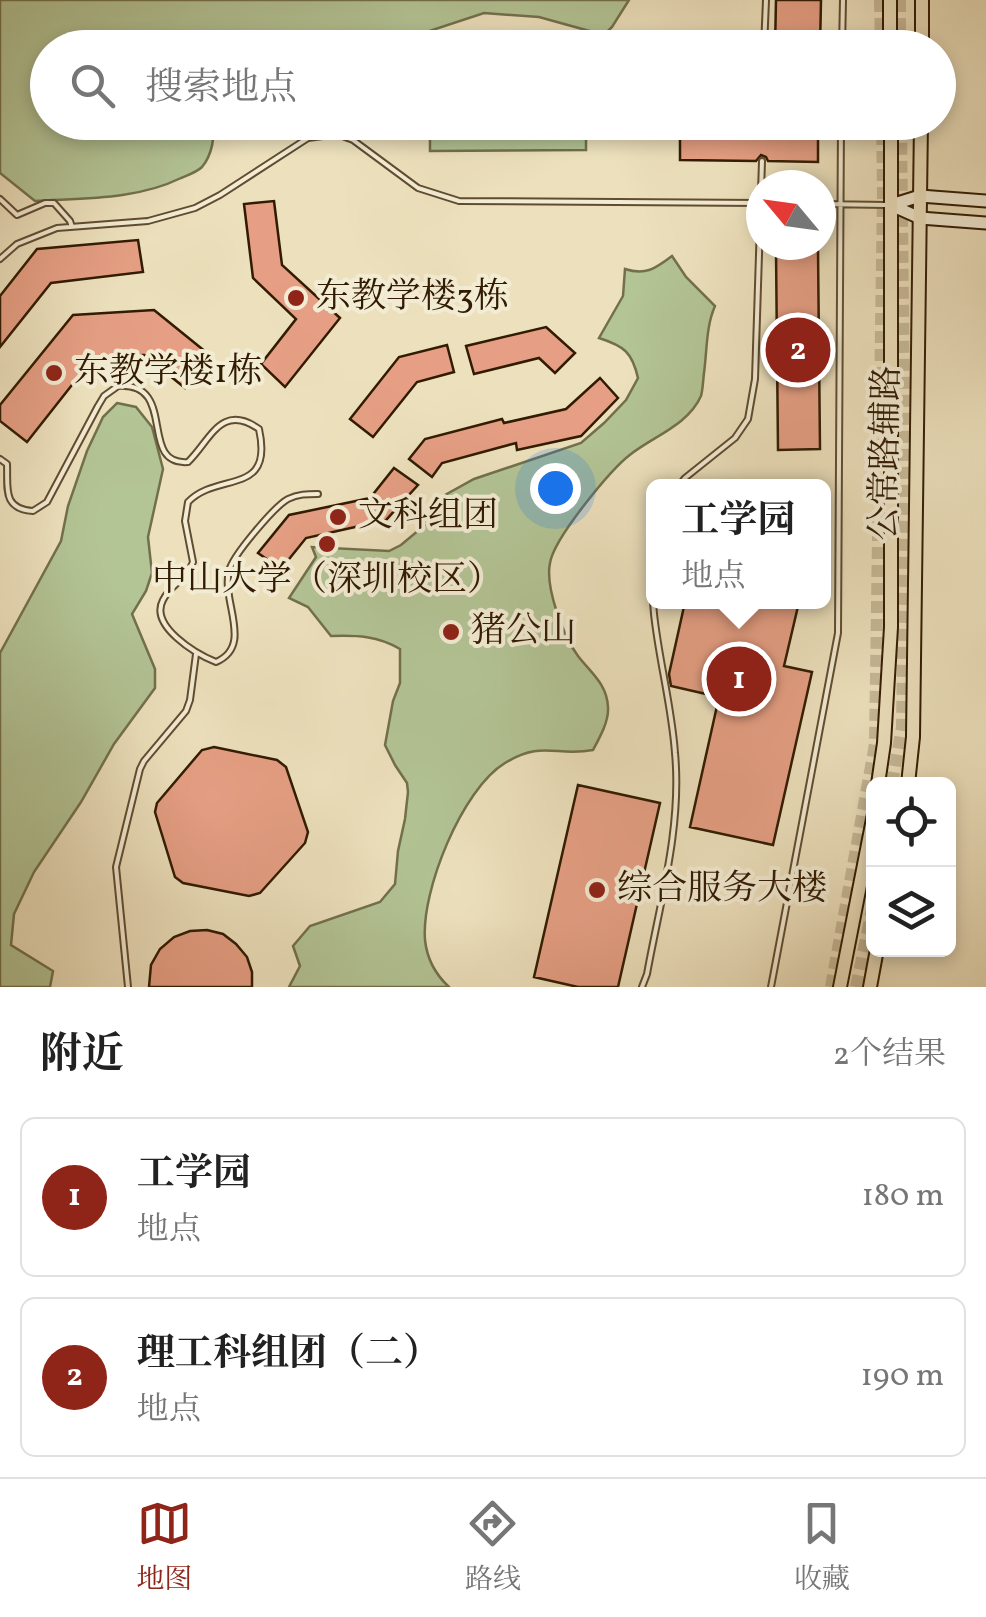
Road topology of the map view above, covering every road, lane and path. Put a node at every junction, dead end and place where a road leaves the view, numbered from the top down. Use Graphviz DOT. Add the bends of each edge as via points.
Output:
graph roads {
  1 [pos="766,0"];
  2 [pos="843,0"];
  3 [pos="890,0"];
  4 [pos="922,0"];
  5 [pos="765,30"];
  6 [pos="842,30"];
  7 [pos="890,30"];
  8 [pos="922,30"];
  9 [pos="305,140"];
  10 [pos="353,140"];
  11 [pos="841,140"];
  12 [pos="890,140"];
  13 [pos="921,140"];
  14 [pos="762,161"];
  15 [pos="762,170"];
  16 [pos="920,196"];
  17 [pos="0,199"];
  18 [pos="986,201"];
  19 [pos="746,202"];
  20 [pos="836,204"];
  21 [pos="841,204"];
  22 [pos="891,205"];
  23 [pos="920,218"];
  24 [pos="986,222"];
  25 [pos="72,227"];
  26 [pos="0,259"];
  27 [pos="758,260"];
  28 [pos="0,459"];
  29 [pos="684,479"];
  30 [pos="318,494"];
  31 [pos="654,609"];
  32 [pos="196,654"];
  33 [pos="879,777"];
  34 [pos="909,777"];
  35 [pos="866,855"];
  36 [pos="876,957"];
  37 [pos="128,987"];
  38 [pos="642,987"];
  39 [pos="771,987"];
  40 [pos="840,987"];
  41 [pos="870,987"];
  1 -- 5 [label="lane"];
  2 -- 6 [label="lane"];
  3 -- 7 [label="main road"];
  4 -- 8 [label="main road"];
  9 -- 25 [label="lane" via="196,208 148,221"];
  10 -- 19 [label="lane" via="418,188 459,202"];
  11 -- 21 [label="lane"];
  12 -- 22 [label="main road, 公常路辅路"];
  13 -- 16 [label="main road, 公常路辅路"];
  14 -- 15 [label="lane"];
  16 -- 18 [label="main road"];
  16 -- 22 [label="main road"];
  16 -- 23 [label="main road, 公常路辅路"];
  17 -- 25 [label="lane" via="16,215 54,203"];
  20 -- 21 [label="lane"];
  21 -- 22 [label="lane"];
  21 -- 39 [label="lane" via="838,633"];
  22 -- 23 [label="main road"];
  22 -- 33 [label="main road, 公常路辅路" via="892,627"];
  23 -- 24 [label="main road"];
  23 -- 34 [label="main road, 公常路辅路"];
  25 -- 26 [label="lane" via="33,236"];
  27 -- 29 [label="lane" via="748,419"];
  28 -- 32 [label="lane" via="7,464 8,498 15,506 42,506 98,406 118,386 138,388 150,398 164,450 178,463 188,462 226,422 249,422 258,430 263,447 256,469 195,494 185,512 193,562 160,604 160,614"];
  30 -- 32 [label="lane" via="284,500 237,553 227,575 232,649 216,662"];
  31 -- 38 [label="lane" via="676,755 676,812"];
  32 -- 37 [label="lane" via="186,711 140,770 116,867"];
  35 -- 40 [label="main road"];
  36 -- 41 [label="main road"];
}
